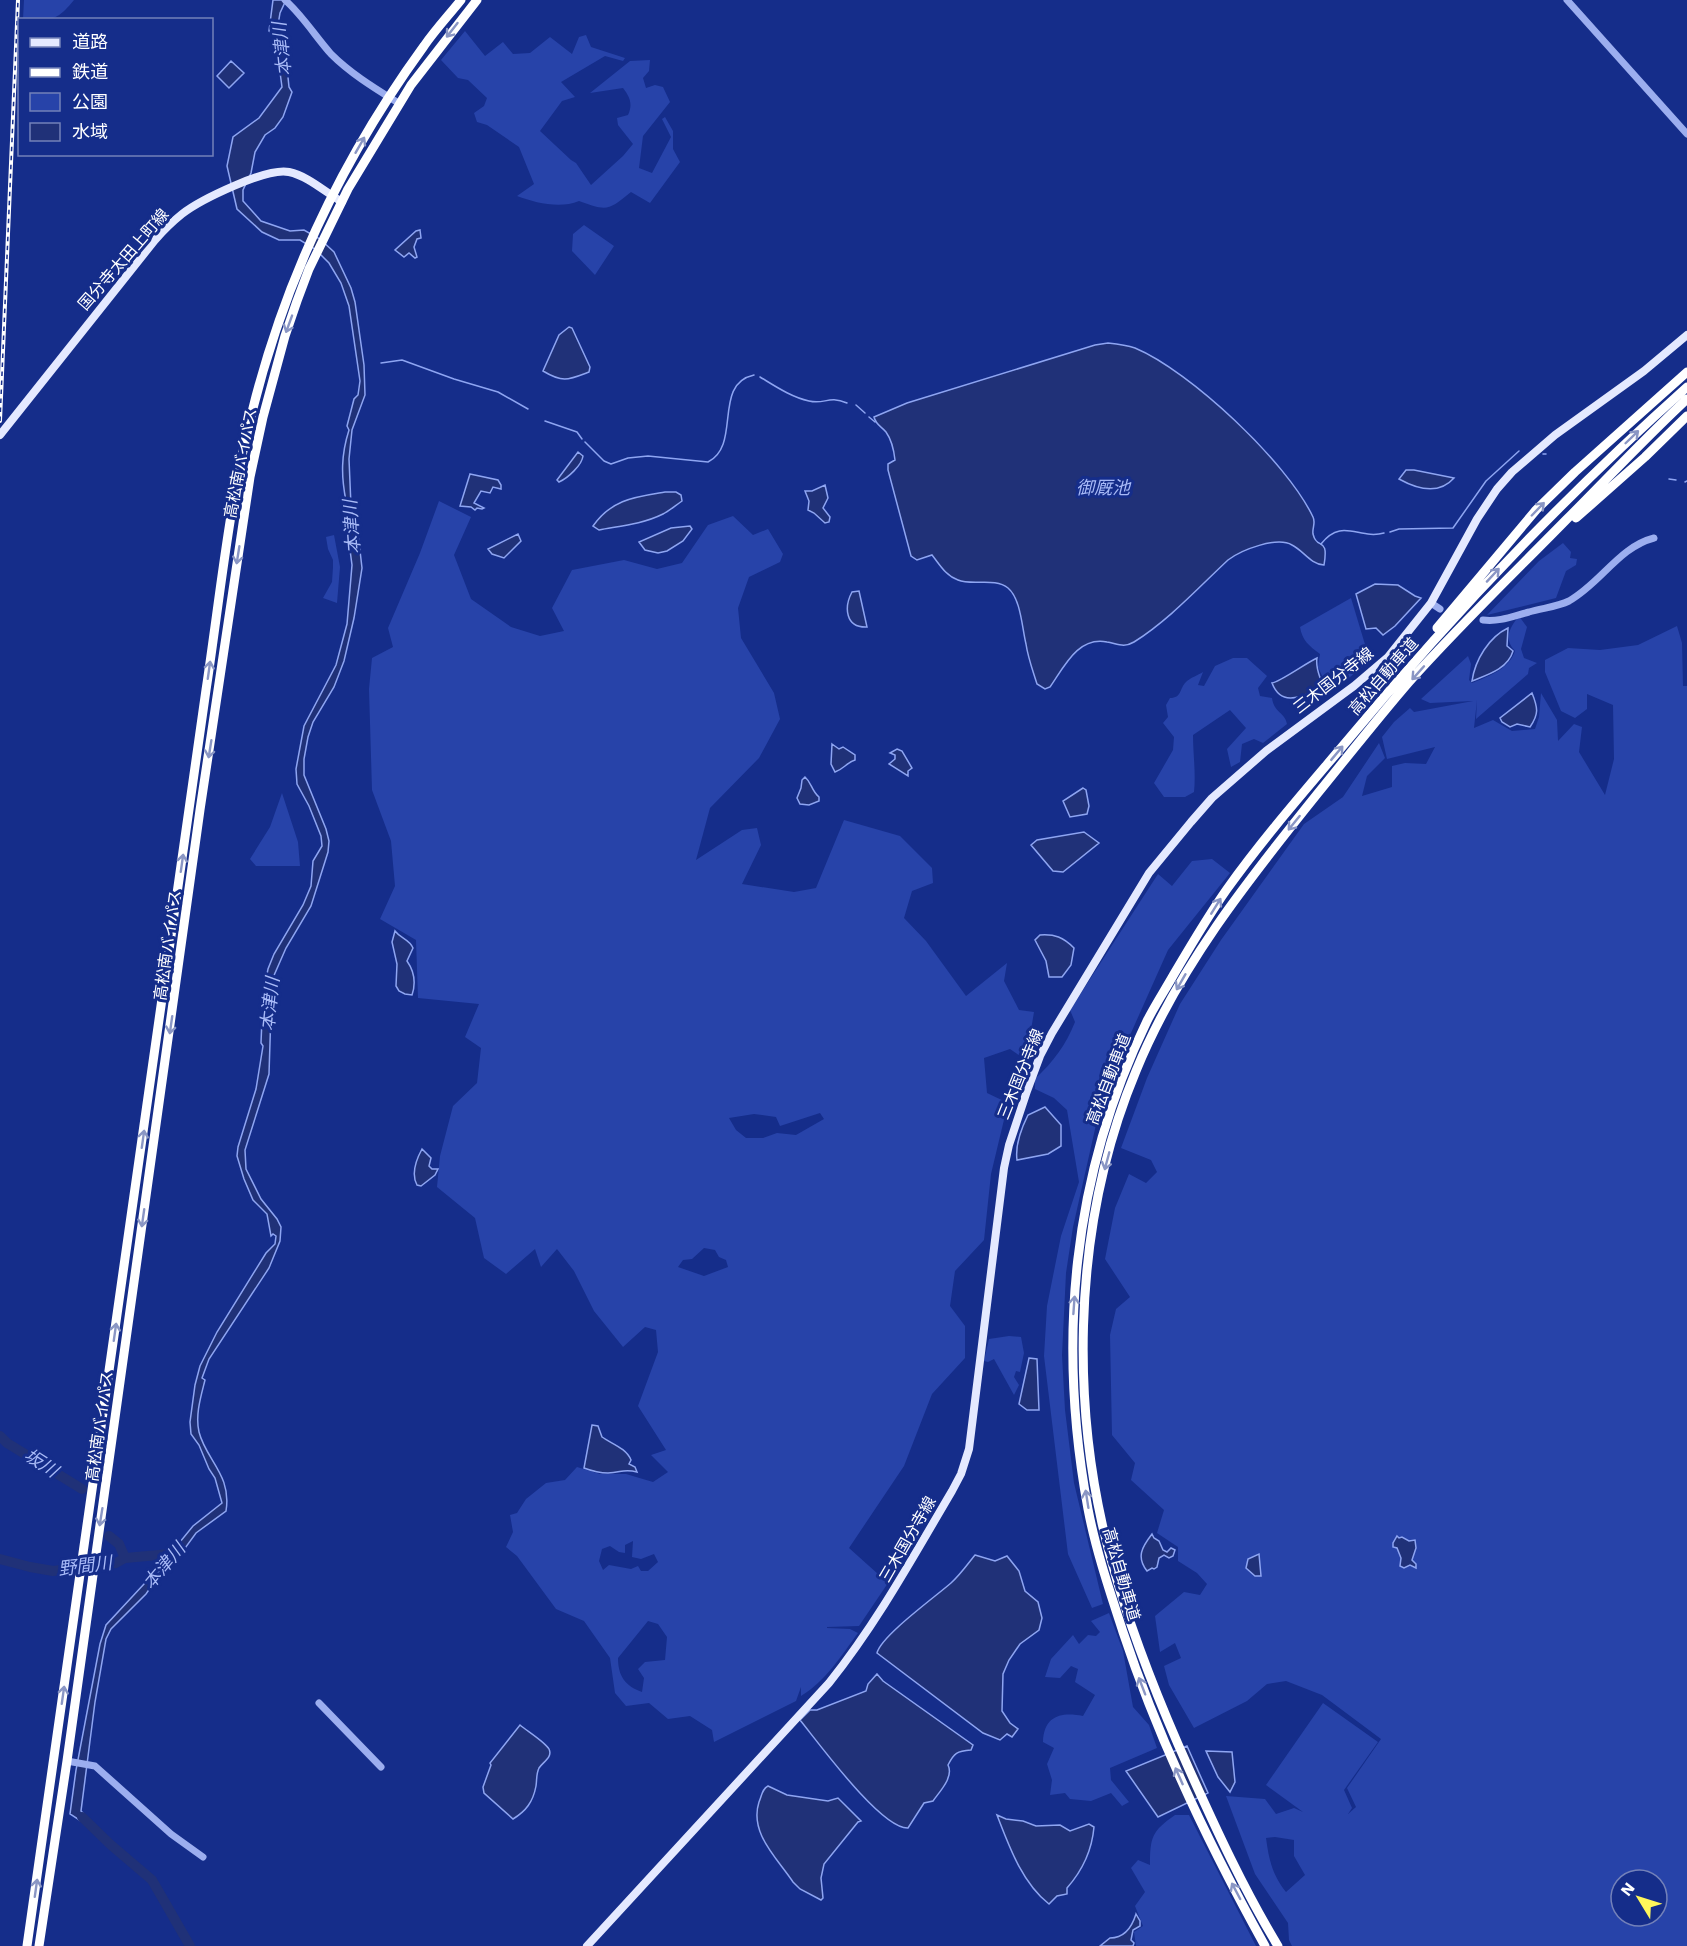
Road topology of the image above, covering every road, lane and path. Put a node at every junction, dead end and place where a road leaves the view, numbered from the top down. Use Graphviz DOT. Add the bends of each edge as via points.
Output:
graph roads {
  1 [pos="285,0"];
  2 [pos="462,0"];
  3 [pos="477,0"];
  4 [pos="1567,0"];
  5 [pos="389,98"];
  6 [pos="400,104"];
  7 [pos="1687,134"];
  8 [pos="331,196"];
  9 [pos="342,202"];
  10 [pos="1687,335"];
  11 [pos="1687,372"];
  12 [pos="1687,387"];
  13 [pos="1687,399"];
  14 [pos="1687,416"];
  15 [pos="0,435"];
  16 [pos="1654,538"];
  17 [pos="1524,563"];
  18 [pos="1431,603"];
  19 [pos="1440,609"];
  20 [pos="1484,620"];
  21 [pos="1367,717"];
  22 [pos="319,1703"];
  23 [pos="72,1762"];
  24 [pos="381,1767"];
  25 [pos="203,1857"];
  26 [pos="1264,1944"];
  27 [pos="27,1946"];
  28 [pos="39,1946"];
  29 [pos="587,1946"];
  30 [pos="1278,1946"];
  1 -- 5 [label="street" via="334,56"];
  2 -- 5 [label="highway, 高松南バイパス" via="425,44"];
  3 -- 6 [label="highway, 高松南バイパス, one-way" via="428,61"];
  4 -- 7 [label="street"];
  5 -- 6 [label="street"];
  8 -- 5 [label="highway, 高松南バイパス, one-way"];
  6 -- 9 [label="highway, 高松南バイパス"];
  8 -- 9 [label="main road, 国分寺太田上町線"];
  8 -- 15 [label="main road, 国分寺太田上町線" via="292,172 279,170 258,176 183,214 155,240"];
  27 -- 8 [label="highway, 高松南バイパス, one-way" via="235,492 261,377 287,297"];
  9 -- 23 [label="highway, 高松南バイパス, one-way" via="309,269 285,336 250,477 93,1574"];
  10 -- 18 [label="main road, 三木国分寺線" via="1512,472 1482,512"];
  21 -- 11 [label="highway, one-way" via="1536,510"];
  21 -- 12 [label="highway, 高松自動車道, one-way" via="1513,554"];
  13 -- 17 [label="highway, 高松自動車道"];
  14 -- 17 [label="highway"];
  16 -- 20 [label="street" via="1631,548 1567,602 1504,619"];
  17 -- 30 [label="highway, 高松自動車道, one-way" via="1408,684 1234,899 1158,1023 1135,1072 1102,1177 1083,1319 1089,1446 1100,1510 1117,1582 1174,1736 1205,1806"];
  18 -- 19 [label="street"];
  18 -- 29 [label="main road, 三木国分寺線" via="1370,674 1266,751 1212,798 1149,873 1052,1033 1036,1065 1011,1136 999,1202 972,1432 961,1474 853,1653"];
  26 -- 21 [label="highway, 高松自動車道, one-way" via="1195,1812 1134,1664 1107,1585 1078,1449 1072,1321 1078,1249 1090,1176 1107,1118 1148,1018 1225,892"];
  22 -- 24 [label="street"];
  23 -- 25 [label="street" via="95,1766 171,1834"];
  23 -- 28 [label="highway, 高松南バイパス"];
}
